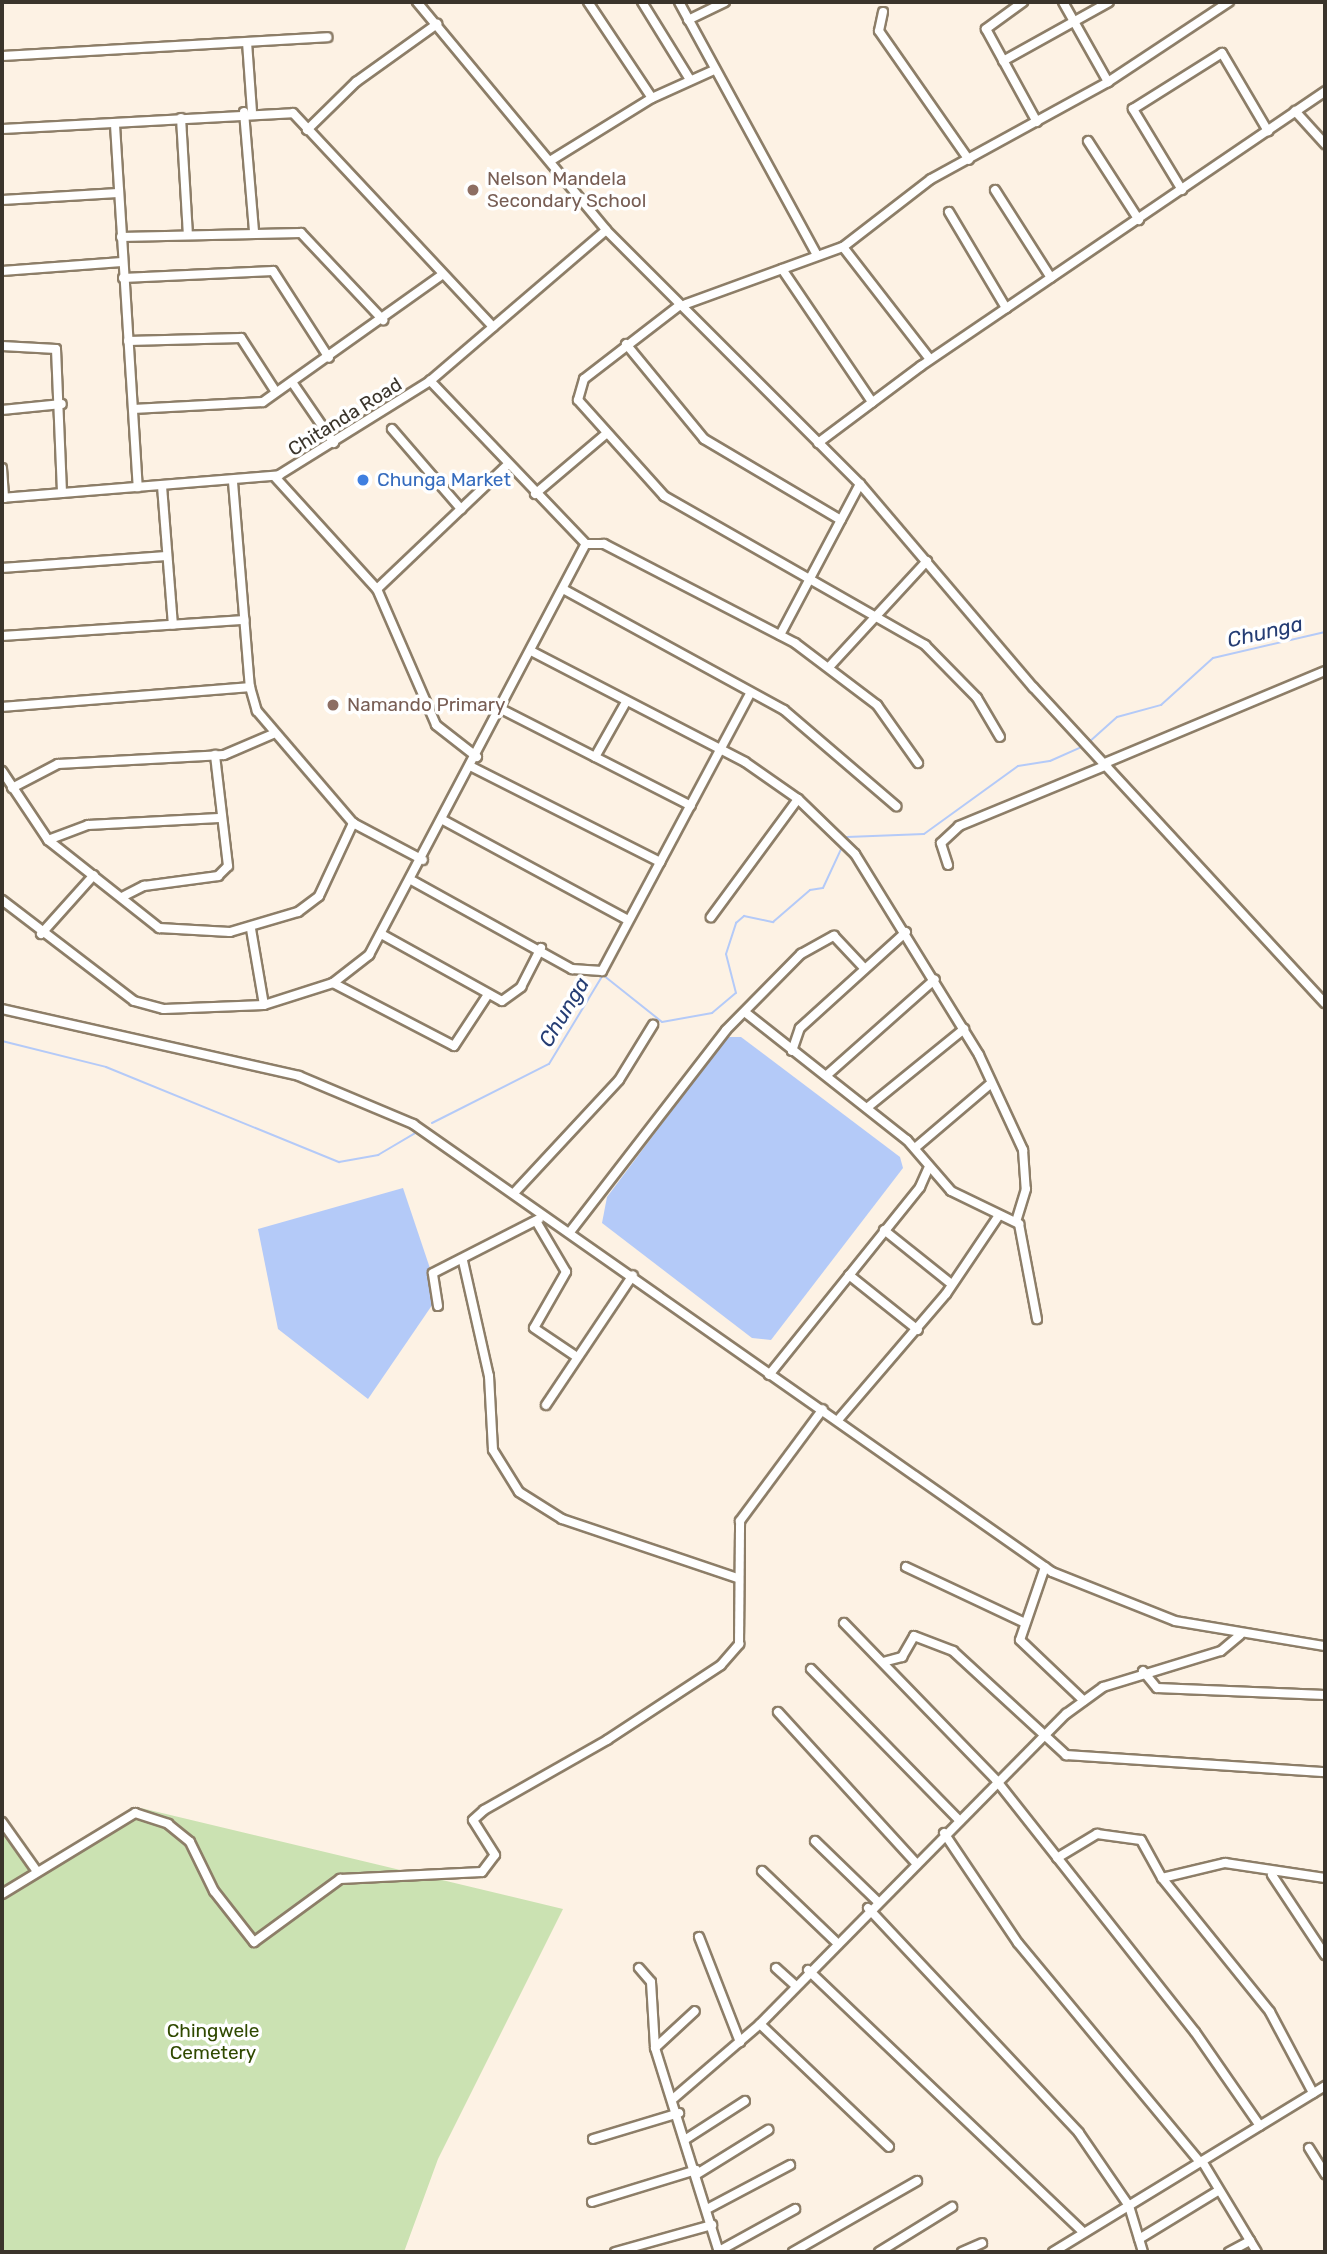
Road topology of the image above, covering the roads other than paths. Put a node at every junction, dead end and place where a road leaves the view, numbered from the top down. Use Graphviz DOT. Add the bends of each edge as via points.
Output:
graph roads {
  1 [pos="417,2"];
  2 [pos="588,2"];
  3 [pos="642,2"];
  4 [pos="679,2"];
  5 [pos="725,2"];
  6 [pos="1023,2"];
  7 [pos="1063,2"];
  8 [pos="1109,2"];
  9 [pos="1229,2"];
  10 [pos="1008,5"];
  11 [pos="883,12"];
  12 [pos="688,20"];
  13 [pos="1074,23"];
  14 [pos="437,24"];
  15 [pos="327,37"];
  16 [pos="247,42"];
  17 [pos="2,56"];
  18 [pos="1003,61"];
  19 [pos="712,71"];
  20 [pos="690,78"];
  21 [pos="1108,82"];
  22 [pos="1325,91"];
  23 [pos="652,98"];
  24 [pos="248,111"];
  25 [pos="1295,111"];
  26 [pos="181,118"];
  27 [pos="1037,122"];
  28 [pos="115,125"];
  29 [pos="2,129"];
  30 [pos="307,130"];
  31 [pos="1268,131"];
  32 [pos="1088,141"];
  33 [pos="1325,144"];
  34 [pos="969,160"];
  35 [pos="550,161"];
  36 [pos="995,190"];
  37 [pos="1182,190"];
  38 [pos="118,193"];
  39 [pos="2,200"];
  40 [pos="949,212"];
  41 [pos="1139,220"];
  42 [pos="606,230"];
  43 [pos="254,232"];
  44 [pos="188,234"];
  45 [pos="121,237"];
  46 [pos="843,247"];
  47 [pos="817,255"];
  48 [pos="122,261"];
  49 [pos="782,269"];
  50 [pos="2,271"];
  51 [pos="440,276"];
  52 [pos="123,278"];
  53 [pos="1051,278"];
  54 [pos="683,304"];
  55 [pos="1006,308"];
  56 [pos="383,320"];
  57 [pos="493,327"];
  58 [pos="128,341"];
  59 [pos="626,344"];
  60 [pos="2,346"];
  61 [pos="329,358"];
  62 [pos="930,359"];
  63 [pos="430,381"];
  64 [pos="292,382"];
  65 [pos="276,392"];
  66 [pos="872,402"];
  67 [pos="62,404"];
  68 [pos="133,409"];
  69 [pos="2,410"];
  70 [pos="392,429"];
  71 [pos="607,433"];
  72 [pos="334,443"];
  73 [pos="818,443"];
  74 [pos="507,465"];
  75 [pos="2,468"];
  76 [pos="275,477"];
  77 [pos="233,482"];
  78 [pos="860,484"];
  79 [pos="162,486"];
  80 [pos="138,487"];
  81 [pos="62,493"];
  82 [pos="535,494"];
  83 [pos="3,498"];
  84 [pos="461,509"];
  85 [pos="841,520"];
  86 [pos="586,544"];
  87 [pos="166,556"];
  88 [pos="927,561"];
  89 [pos="2,568"];
  90 [pos="813,578"];
  91 [pos="377,589"];
  92 [pos="563,589"];
  93 [pos="882,616"];
  94 [pos="244,620"];
  95 [pos="173,625"];
  96 [pos="780,635"];
  97 [pos="2,636"];
  98 [pos="531,651"];
  99 [pos="830,666"];
  100 [pos="1325,671"];
  101 [pos="250,687"];
  102 [pos="750,694"];
  103 [pos="626,702"];
  104 [pos="2,707"];
  105 [pos="501,709"];
  106 [pos="273,734"];
  107 [pos="1000,737"];
  108 [pos="720,751"];
  109 [pos="215,755"];
  110 [pos="477,757"];
  111 [pos="595,757"];
  112 [pos="918,763"];
  113 [pos="1106,764"];
  114 [pos="472,766"];
  115 [pos="2,771"];
  116 [pos="12,788"];
  117 [pos="798,799"];
  118 [pos="691,806"];
  119 [pos="897,806"];
  120 [pos="219,818"];
  121 [pos="443,820"];
  122 [pos="353,823"];
  123 [pos="48,840"];
  124 [pos="423,860"];
  125 [pos="660,862"];
  126 [pos="948,865"];
  127 [pos="94,875"];
  128 [pos="413,881"];
  129 [pos="122,897"];
  130 [pos="2,900"];
  131 [pos="711,917"];
  132 [pos="628,920"];
  133 [pos="251,929"];
  134 [pos="906,932"];
  135 [pos="41,934"];
  136 [pos="383,935"];
  137 [pos="541,948"];
  138 [pos="865,969"];
  139 [pos="935,979"];
  140 [pos="333,984"];
  141 [pos="487,996"];
  142 [pos="1325,1003"];
  143 [pos="264,1005"];
  144 [pos="2,1009"];
  145 [pos="746,1013"];
  146 [pos="653,1025"];
  147 [pos="964,1029"];
  148 [pos="792,1051"];
  149 [pos="827,1075"];
  150 [pos="989,1085"];
  151 [pos="868,1107"];
  152 [pos="915,1148"];
  153 [pos="928,1169"];
  154 [pos="514,1193"];
  155 [pos="545,1215"];
  156 [pos="999,1215"];
  157 [pos="536,1221"];
  158 [pos="1016,1222"];
  159 [pos="884,1230"];
  160 [pos="570,1232"];
  161 [pos="463,1261"];
  162 [pos="633,1275"];
  163 [pos="849,1275"];
  164 [pos="949,1282"];
  165 [pos="438,1306"];
  166 [pos="1037,1319"];
  167 [pos="918,1330"];
  168 [pos="574,1355"];
  169 [pos="769,1375"];
  170 [pos="546,1405"];
  171 [pos="823,1409"];
  172 [pos="838,1420"];
  173 [pos="906,1567"];
  174 [pos="1045,1567"];
  175 [pos="737,1578"];
  176 [pos="1023,1622"];
  177 [pos="844,1623"];
  178 [pos="1240,1635"];
  179 [pos="1325,1646"];
  180 [pos="883,1661"];
  181 [pos="811,1669"];
  182 [pos="1143,1671"];
  183 [pos="1325,1695"];
  184 [pos="1084,1701"];
  185 [pos="778,1712"];
  186 [pos="1040,1735"];
  187 [pos="1325,1772"];
  188 [pos="996,1780"];
  189 [pos="957,1818"];
  190 [pos="2,1822"];
  191 [pos="944,1833"];
  192 [pos="815,1841"];
  193 [pos="1057,1858"];
  194 [pos="915,1862"];
  195 [pos="36,1870"];
  196 [pos="762,1871"];
  197 [pos="1272,1875"];
  198 [pos="1162,1878"];
  199 [pos="1325,1878"];
  200 [pos="2,1894"];
  201 [pos="876,1900"];
  202 [pos="867,1909"];
  203 [pos="699,1937"];
  204 [pos="835,1941"];
  205 [pos="1325,1955"];
  206 [pos="639,1968"];
  207 [pos="776,1968"];
  208 [pos="808,1970"];
  209 [pos="795,1985"];
  210 [pos="695,2011"];
  211 [pos="760,2024"];
  212 [pos="740,2042"];
  213 [pos="655,2048"];
  214 [pos="1325,2086"];
  215 [pos="1312,2093"];
  216 [pos="674,2098"];
  217 [pos="745,2101"];
  218 [pos="679,2113"];
  219 [pos="1260,2126"];
  220 [pos="768,2130"];
  221 [pos="593,2138"];
  222 [pos="686,2139"];
  223 [pos="889,2147"];
  224 [pos="1309,2148"];
  225 [pos="1201,2162"];
  226 [pos="790,2165"];
  227 [pos="696,2172"];
  228 [pos="1325,2174"];
  229 [pos="917,2181"];
  230 [pos="1218,2190"];
  231 [pos="592,2202"];
  232 [pos="1129,2206"];
  233 [pos="952,2207"];
  234 [pos="707,2209"];
  235 [pos="795,2209"];
  236 [pos="712,2225"];
  237 [pos="1083,2232"];
  238 [pos="1139,2239"];
  239 [pos="1250,2241"];
  240 [pos="982,2244"];
  241 [pos="1070,2248"];
  242 [pos="719,2251"];
  243 [pos="615,2252"];
  244 [pos="793,2252"];
  245 [pos="879,2252"];
  246 [pos="962,2252"];
  247 [pos="1053,2252"];
  248 [pos="1143,2252"];
  249 [pos="1229,2252"];
  250 [pos="1257,2252"];
  1 -- 14 [label="street"];
  2 -- 23 [label="street"];
  3 -- 20 [label="street"];
  4 -- 12 [label="street"];
  5 -- 12 [label="street"];
  6 -- 10 [label="street"];
  7 -- 13 [label="street"];
  8 -- 13 [label="street"];
  9 -- 21 [label="street"];
  10 -- 18 [label="street" via="986,27"];
  11 -- 34 [label="street" via="879,31"];
  12 -- 19 [label="street"];
  13 -- 18 [label="street"];
  13 -- 21 [label="street"];
  14 -- 30 [label="street" via="356,82"];
  14 -- 35 [label="street"];
  15 -- 16 [label="street"];
  16 -- 17 [label="street"];
  16 -- 24 [label="street"];
  18 -- 27 [label="street"];
  19 -- 20 [label="street"];
  19 -- 47 [label="street"];
  20 -- 23 [label="street"];
  21 -- 27 [label="street"];
  22 -- 25 [label="street"];
  23 -- 35 [label="street"];
  24 -- 26 [label="street"];
  24 -- 30 [label="street" via="293,113"];
  24 -- 43 [label="street"];
  25 -- 31 [label="street"];
  25 -- 33 [label="street"];
  26 -- 28 [label="street"];
  26 -- 44 [label="street"];
  27 -- 34 [label="street"];
  28 -- 29 [label="street"];
  28 -- 38 [label="street"];
  30 -- 51 [label="street"];
  31 -- 37 [label="street"];
  31 -- 37 [label="street" via="1222,52 1142,102 1132,114"];
  32 -- 41 [label="street"];
  34 -- 46 [label="street" via="931,179"];
  35 -- 42 [label="street"];
  36 -- 53 [label="street"];
  37 -- 41 [label="street"];
  38 -- 39 [label="street"];
  38 -- 45 [label="street"];
  40 -- 55 [label="street"];
  41 -- 53 [label="street"];
  42 -- 54 [label="street"];
  42 -- 57 [label="street, Chitanda Road"];
  43 -- 44 [label="street"];
  43 -- 56 [label="street" via="309,237"];
  44 -- 45 [label="street"];
  45 -- 48 [label="street"];
  46 -- 47 [label="street"];
  46 -- 62 [label="street"];
  47 -- 49 [label="street"];
  48 -- 50 [label="street"];
  48 -- 52 [label="street"];
  49 -- 54 [label="street"];
  49 -- 66 [label="street"];
  51 -- 56 [label="street"];
  51 -- 57 [label="street"];
  52 -- 58 [label="street"];
  52 -- 61 [label="street" via="273,271"];
  53 -- 55 [label="street"];
  54 -- 59 [label="street"];
  54 -- 73 [label="street"];
  55 -- 62 [label="street"];
  56 -- 61 [label="street"];
  57 -- 63 [label="street, Chitanda Road"];
  58 -- 65 [label="street" via="241,338"];
  58 -- 68 [label="street"];
  59 -- 71 [label="street" via="576,389"];
  59 -- 85 [label="street" via="704,439"];
  60 -- 67 [label="street" via="54,345"];
  61 -- 64 [label="street"];
  62 -- 66 [label="street"];
  63 -- 72 [label="street, Chitanda Road"];
  63 -- 74 [label="street"];
  64 -- 65 [label="street"];
  64 -- 72 [label="street"];
  65 -- 68 [label="street" via="247,406"];
  66 -- 73 [label="street"];
  67 -- 69 [label="street"];
  67 -- 81 [label="street"];
  68 -- 80 [label="street"];
  70 -- 84 [label="street"];
  71 -- 82 [label="street"];
  71 -- 90 [label="street" via="664,496"];
  72 -- 76 [label="street, Chitanda Road"];
  73 -- 78 [label="street"];
  74 -- 82 [label="street"];
  74 -- 84 [label="street"];
  75 -- 83 [label="street"];
  76 -- 77 [label="street, Chitanda Road"];
  76 -- 91 [label="street"];
  77 -- 79 [label="street, Chitanda Road"];
  77 -- 94 [label="street"];
  78 -- 85 [label="street"];
  78 -- 88 [label="street"];
  79 -- 80 [label="street, Chitanda Road"];
  79 -- 87 [label="street"];
  80 -- 81 [label="street, Chitanda Road"];
  81 -- 83 [label="street, Chitanda Road"];
  82 -- 86 [label="street"];
  84 -- 91 [label="street"];
  85 -- 90 [label="street"];
  86 -- 92 [label="street"];
  86 -- 96 [label="street" via="604,544"];
  87 -- 89 [label="street"];
  87 -- 95 [label="street"];
  88 -- 93 [label="street"];
  88 -- 113 [label="street"];
  90 -- 93 [label="street"];
  90 -- 96 [label="street"];
  91 -- 110 [label="street" via="436,725"];
  92 -- 98 [label="street"];
  92 -- 102 [label="street"];
  93 -- 99 [label="street"];
  93 -- 107 [label="street" via="925,645 963,683"];
  94 -- 95 [label="street"];
  94 -- 101 [label="street"];
  95 -- 97 [label="street"];
  96 -- 99 [label="street"];
  98 -- 103 [label="street"];
  98 -- 105 [label="street"];
  99 -- 112 [label="street" via="884,712"];
  100 -- 113 [label="street"];
  101 -- 104 [label="street"];
  101 -- 106 [label="street"];
  102 -- 108 [label="street"];
  102 -- 119 [label="street" via="798,719"];
  103 -- 108 [label="street"];
  103 -- 111 [label="street"];
  105 -- 110 [label="street"];
  105 -- 111 [label="street"];
  106 -- 109 [label="street" via="244,751"];
  106 -- 122 [label="street"];
  108 -- 117 [label="street"];
  108 -- 118 [label="street"];
  109 -- 116 [label="street" via="58,764"];
  109 -- 120 [label="street"];
  110 -- 114 [label="street"];
  111 -- 118 [label="street"];
  113 -- 126 [label="street" via="959,826 941,843"];
  113 -- 142 [label="street"];
  114 -- 121 [label="street"];
  114 -- 125 [label="street"];
  115 -- 116 [label="street"];
  116 -- 123 [label="street"];
  117 -- 131 [label="street"];
  117 -- 134 [label="street" via="855,854"];
  118 -- 125 [label="street"];
  120 -- 123 [label="street" via="88,825"];
  120 -- 129 [label="street" via="229,863 218,876 144,886"];
  121 -- 124 [label="street"];
  121 -- 132 [label="street"];
  122 -- 124 [label="street"];
  122 -- 133 [label="street" via="312,904"];
  123 -- 127 [label="street"];
  124 -- 128 [label="street"];
  125 -- 132 [label="street"];
  127 -- 129 [label="street"];
  127 -- 135 [label="street"];
  128 -- 136 [label="street"];
  128 -- 137 [label="street"];
  129 -- 133 [label="street" via="159,928"];
  130 -- 135 [label="street"];
  132 -- 137 [label="street" via="602,971 594,974"];
  133 -- 143 [label="street"];
  134 -- 138 [label="street"];
  134 -- 139 [label="street"];
  135 -- 143 [label="street" via="140,1004 206,1011"];
  136 -- 140 [label="street" via="359,967"];
  136 -- 141 [label="street"];
  137 -- 141 [label="street" via="513,996"];
  138 -- 145 [label="street" via="840,938 829,936 801,954"];
  138 -- 148 [label="street" via="800,1028"];
  139 -- 147 [label="street"];
  139 -- 149 [label="street"];
  140 -- 141 [label="street" via="454,1046"];
  140 -- 143 [label="street"];
  144 -- 154 [label="street" via="179,1045 314,1081 427,1132"];
  145 -- 148 [label="street"];
  145 -- 160 [label="street"];
  146 -- 154 [label="street" via="619,1080"];
  147 -- 150 [label="street"];
  147 -- 151 [label="street"];
  148 -- 149 [label="street"];
  149 -- 151 [label="street"];
  150 -- 152 [label="street"];
  150 -- 158 [label="street" via="1023,1150 1026,1189"];
  151 -- 152 [label="street"];
  152 -- 153 [label="street"];
  153 -- 156 [label="street" via="964,1200"];
  153 -- 159 [label="street"];
  154 -- 155 [label="street"];
  155 -- 157 [label="street"];
  155 -- 160 [label="street"];
  156 -- 158 [label="street"];
  156 -- 164 [label="street"];
  157 -- 161 [label="street"];
  157 -- 168 [label="street" via="566,1272 534,1328"];
  158 -- 166 [label="street" via="1031,1262"];
  159 -- 163 [label="street"];
  159 -- 164 [label="street"];
  160 -- 162 [label="street"];
  161 -- 165 [label="street" via="433,1273"];
  161 -- 175 [label="street" via="489,1376 493,1450 519,1492 562,1519"];
  162 -- 168 [label="street"];
  162 -- 169 [label="street"];
  163 -- 167 [label="street"];
  163 -- 169 [label="street"];
  164 -- 167 [label="street"];
  167 -- 172 [label="street"];
  168 -- 170 [label="street"];
  169 -- 171 [label="street"];
  171 -- 172 [label="street"];
  171 -- 175 [label="street" via="742,1516"];
  172 -- 174 [label="street"];
  173 -- 176 [label="street"];
  174 -- 176 [label="street"];
  174 -- 178 [label="street" via="1144,1612"];
  175 -- 195 [label="street" via="743,1630 731,1654 607,1740 479,1815 474,1820 495,1855 482,1872 340,1879 254,1942 214,1891 197,1849 156,1819 126,1814"];
  176 -- 184 [label="street" via="1023,1644"];
  177 -- 180 [label="street"];
  178 -- 179 [label="street"];
  178 -- 182 [label="street" via="1221,1651"];
  180 -- 186 [label="street" via="902,1657 914,1636 953,1651"];
  180 -- 188 [label="street"];
  181 -- 189 [label="street"];
  182 -- 183 [label="street" via="1157,1688"];
  182 -- 184 [label="street"];
  184 -- 186 [label="street"];
  185 -- 194 [label="street"];
  186 -- 187 [label="street" via="1066,1755"];
  186 -- 188 [label="street"];
  188 -- 189 [label="street"];
  188 -- 193 [label="street"];
  189 -- 191 [label="street"];
  190 -- 195 [label="street"];
  191 -- 194 [label="street"];
  191 -- 225 [label="street" via="1018,1943"];
  192 -- 201 [label="street"];
  193 -- 198 [label="street" via="1097,1834 1118,1833 1140,1840"];
  193 -- 219 [label="street"];
  194 -- 201 [label="street"];
  195 -- 200 [label="street"];
  196 -- 204 [label="street"];
  197 -- 198 [label="street" via="1225,1863"];
  197 -- 199 [label="street"];
  197 -- 205 [label="street"];
  198 -- 215 [label="street" via="1270,2012"];
  201 -- 202 [label="street"];
  202 -- 204 [label="street"];
  202 -- 232 [label="street" via="1047,2094"];
  203 -- 212 [label="street"];
  204 -- 208 [label="street"];
  206 -- 213 [label="street" via="650,1982"];
  207 -- 209 [label="street"];
  208 -- 209 [label="street"];
  208 -- 237 [label="street"];
  209 -- 211 [label="street"];
  210 -- 213 [label="street"];
  211 -- 212 [label="street"];
  211 -- 223 [label="street"];
  212 -- 216 [label="street"];
  213 -- 216 [label="street"];
  214 -- 215 [label="street"];
  215 -- 219 [label="street"];
  216 -- 218 [label="street"];
  217 -- 222 [label="street"];
  218 -- 221 [label="street"];
  218 -- 222 [label="street"];
  219 -- 225 [label="street"];
  220 -- 227 [label="street"];
  222 -- 227 [label="street"];
  224 -- 228 [label="street"];
  225 -- 230 [label="street"];
  225 -- 232 [label="street"];
  226 -- 234 [label="street"];
  227 -- 231 [label="street"];
  227 -- 234 [label="street"];
  229 -- 244 [label="street"];
  230 -- 238 [label="street"];
  230 -- 239 [label="street"];
  232 -- 237 [label="street"];
  232 -- 238 [label="street"];
  233 -- 245 [label="street"];
  234 -- 236 [label="street"];
  235 -- 242 [label="street"];
  236 -- 242 [label="street"];
  236 -- 243 [label="street"];
  237 -- 241 [label="street"];
  238 -- 248 [label="street"];
  239 -- 249 [label="street"];
  239 -- 250 [label="street"];
  240 -- 246 [label="street"];
  241 -- 247 [label="street"];
}
